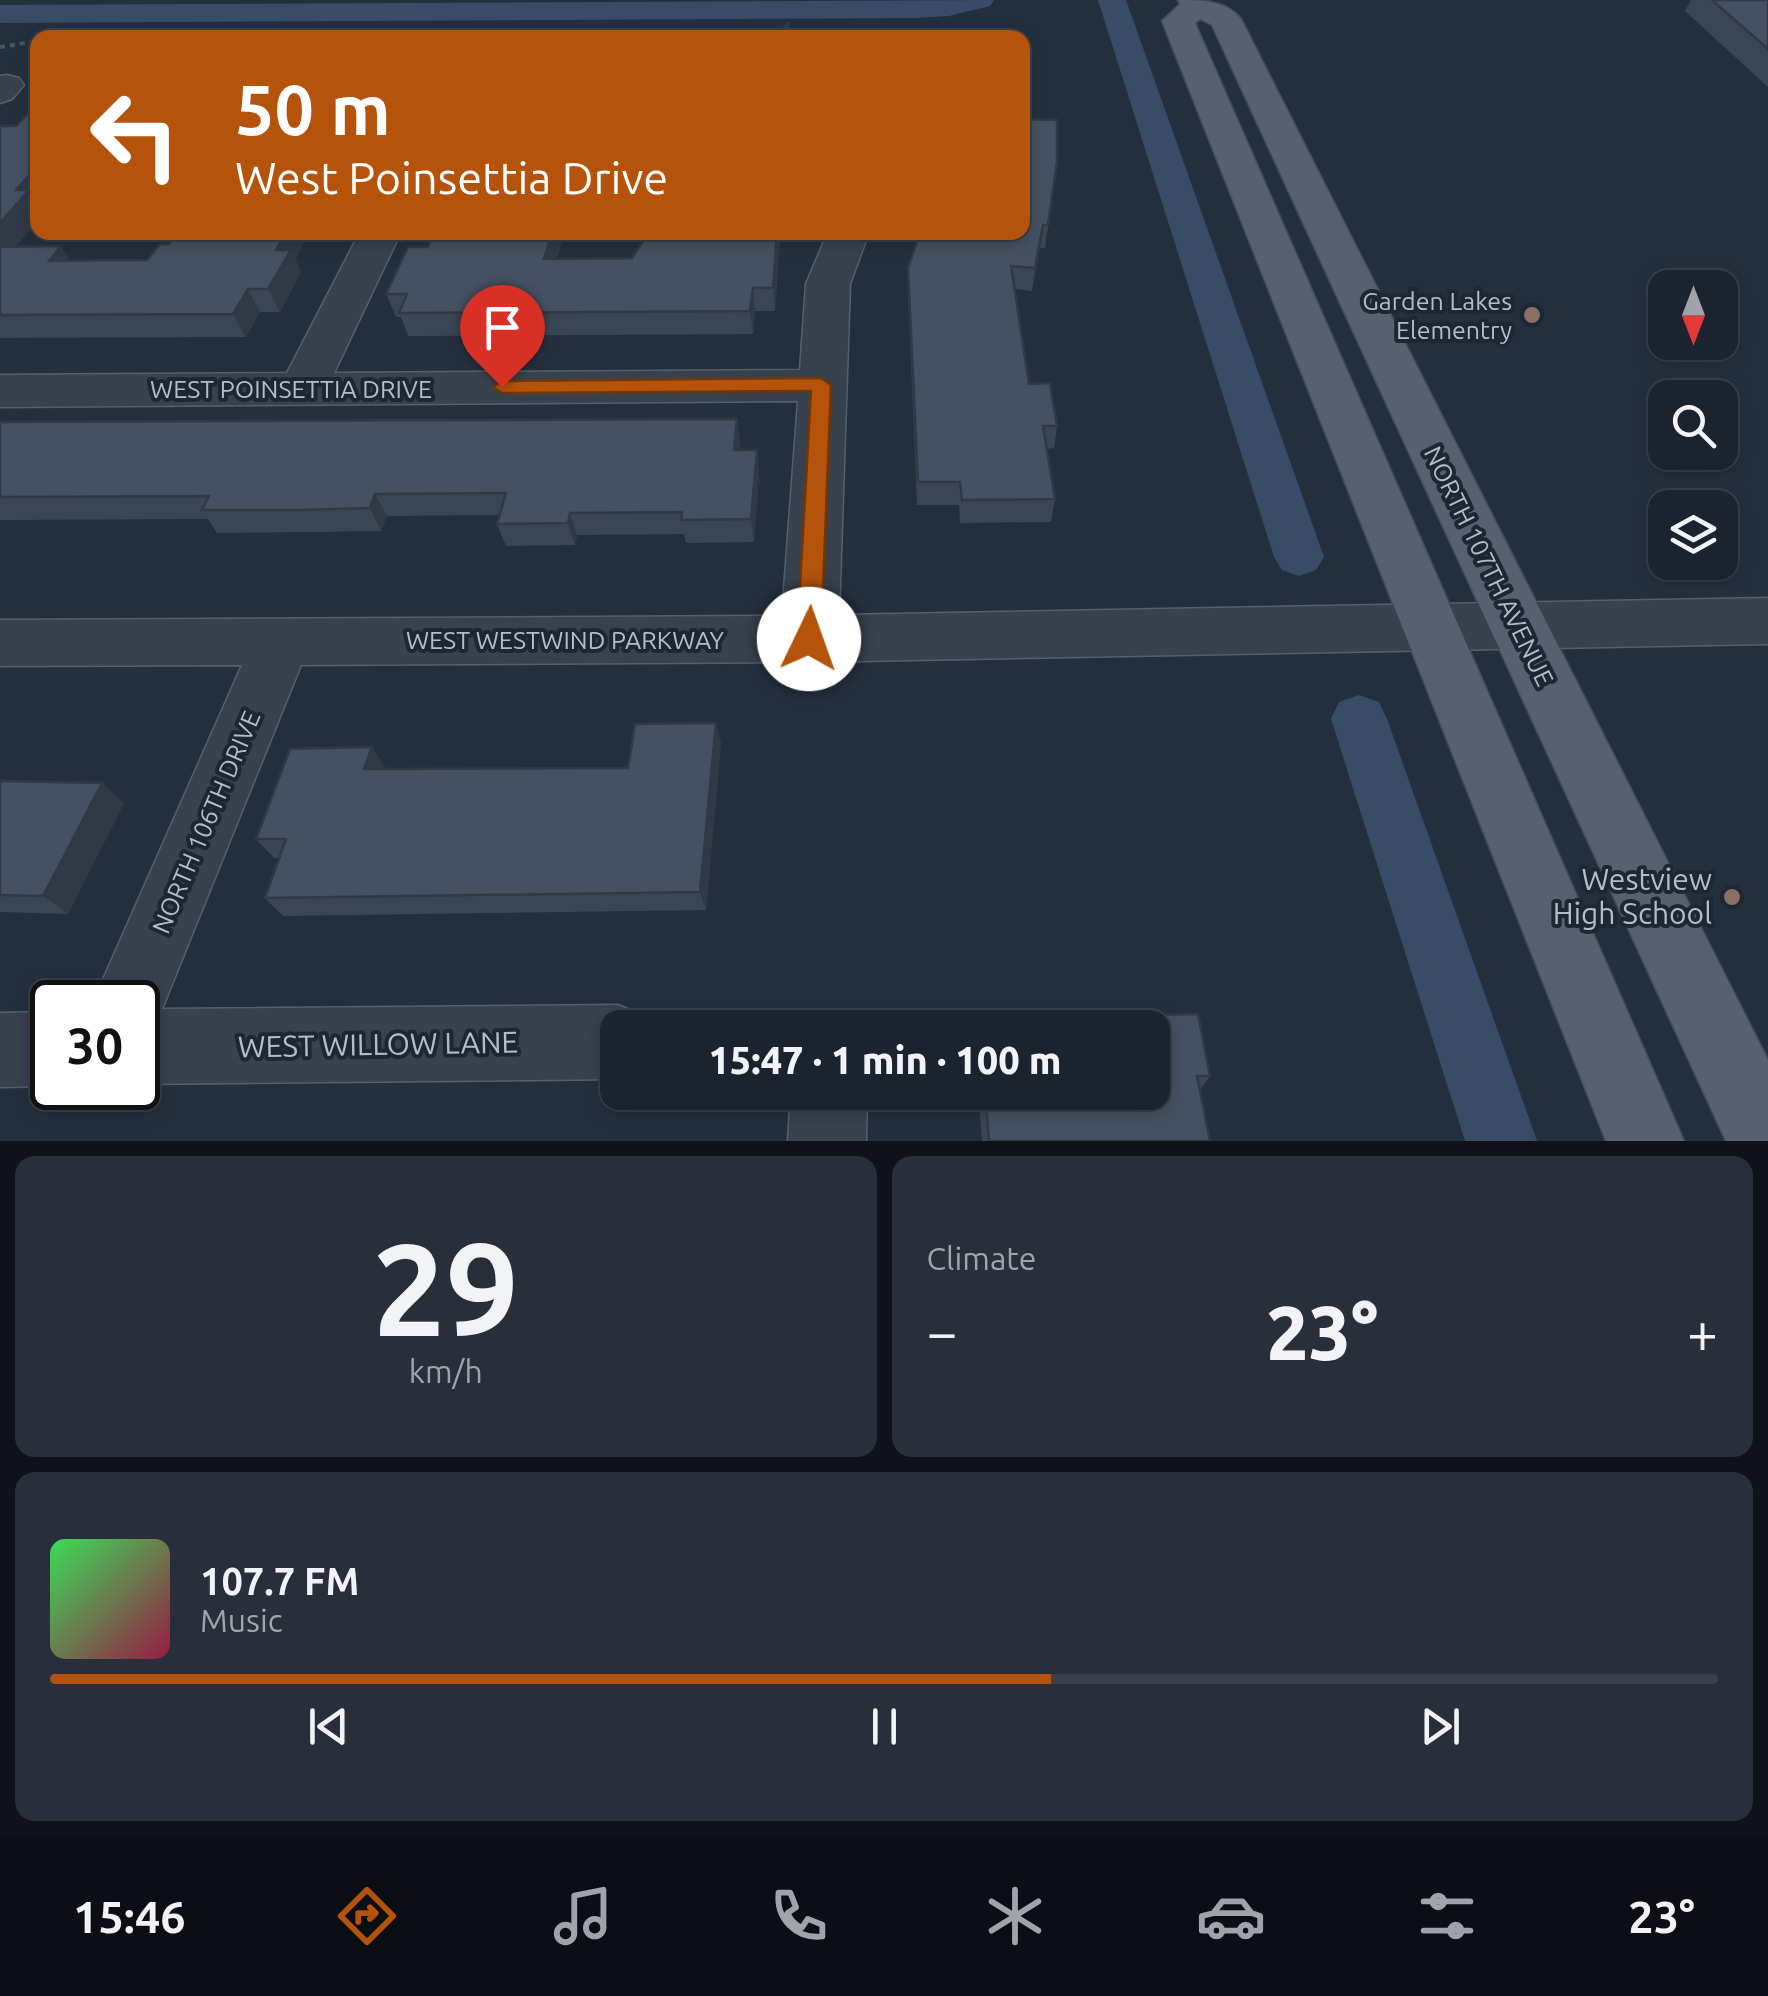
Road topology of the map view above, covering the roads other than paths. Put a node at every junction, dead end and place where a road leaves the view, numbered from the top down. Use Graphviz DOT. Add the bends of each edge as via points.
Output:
graph roads {
  1 [pos="1196,3"];
  2 [pos="377,240"];
  3 [pos="846,240"];
  4 [pos="821,385"];
  5 [pos="304,388"];
  6 [pos="0,390"];
  7 [pos="1768,621"];
  8 [pos="1430,626"];
  9 [pos="1518,626"];
  10 [pos="809,639"];
  11 [pos="282,641"];
  12 [pos="0,643"];
  13 [pos="138,980"];
  14 [pos="600,1042"];
  15 [pos="160,1048"];
  16 [pos="30,1049"];
  17 [pos="0,1050"];
  18 [pos="829,1110"];
  19 [pos="828,1141"];
  20 [pos="1645,1141"];
  21 [pos="1766,1141"];
  1 -- 8 [label="main road, NORTH 107TH AVENUE" via="1178,20"];
  1 -- 9 [label="main road, NORTH 107TH AVENUE" via="1225,19"];
  2 -- 5 [label="street"];
  3 -- 4 [label="street" via="828,284"];
  4 -- 5 [label="street, WEST POINSETTIA DRIVE"];
  4 -- 10 [label="street"];
  5 -- 6 [label="street, WEST POINSETTIA DRIVE"];
  7 -- 9 [label="street, WEST WESTWIND PARKWAY"];
  8 -- 9 [label="street, WEST WESTWIND PARKWAY"];
  8 -- 10 [label="street, WEST WESTWIND PARKWAY"];
  8 -- 20 [label="main road, NORTH 107TH AVENUE"];
  9 -- 21 [label="main road, NORTH 107TH AVENUE"];
  10 -- 11 [label="street, WEST WESTWIND PARKWAY"];
  11 -- 12 [label="street, WEST WESTWIND PARKWAY"];
  11 -- 13 [label="street, NORTH 106TH DRIVE"];
  14 -- 15 [label="street, WEST WILLOW LANE"];
  16 -- 17 [label="street"];
  18 -- 19 [label="street"];
}
